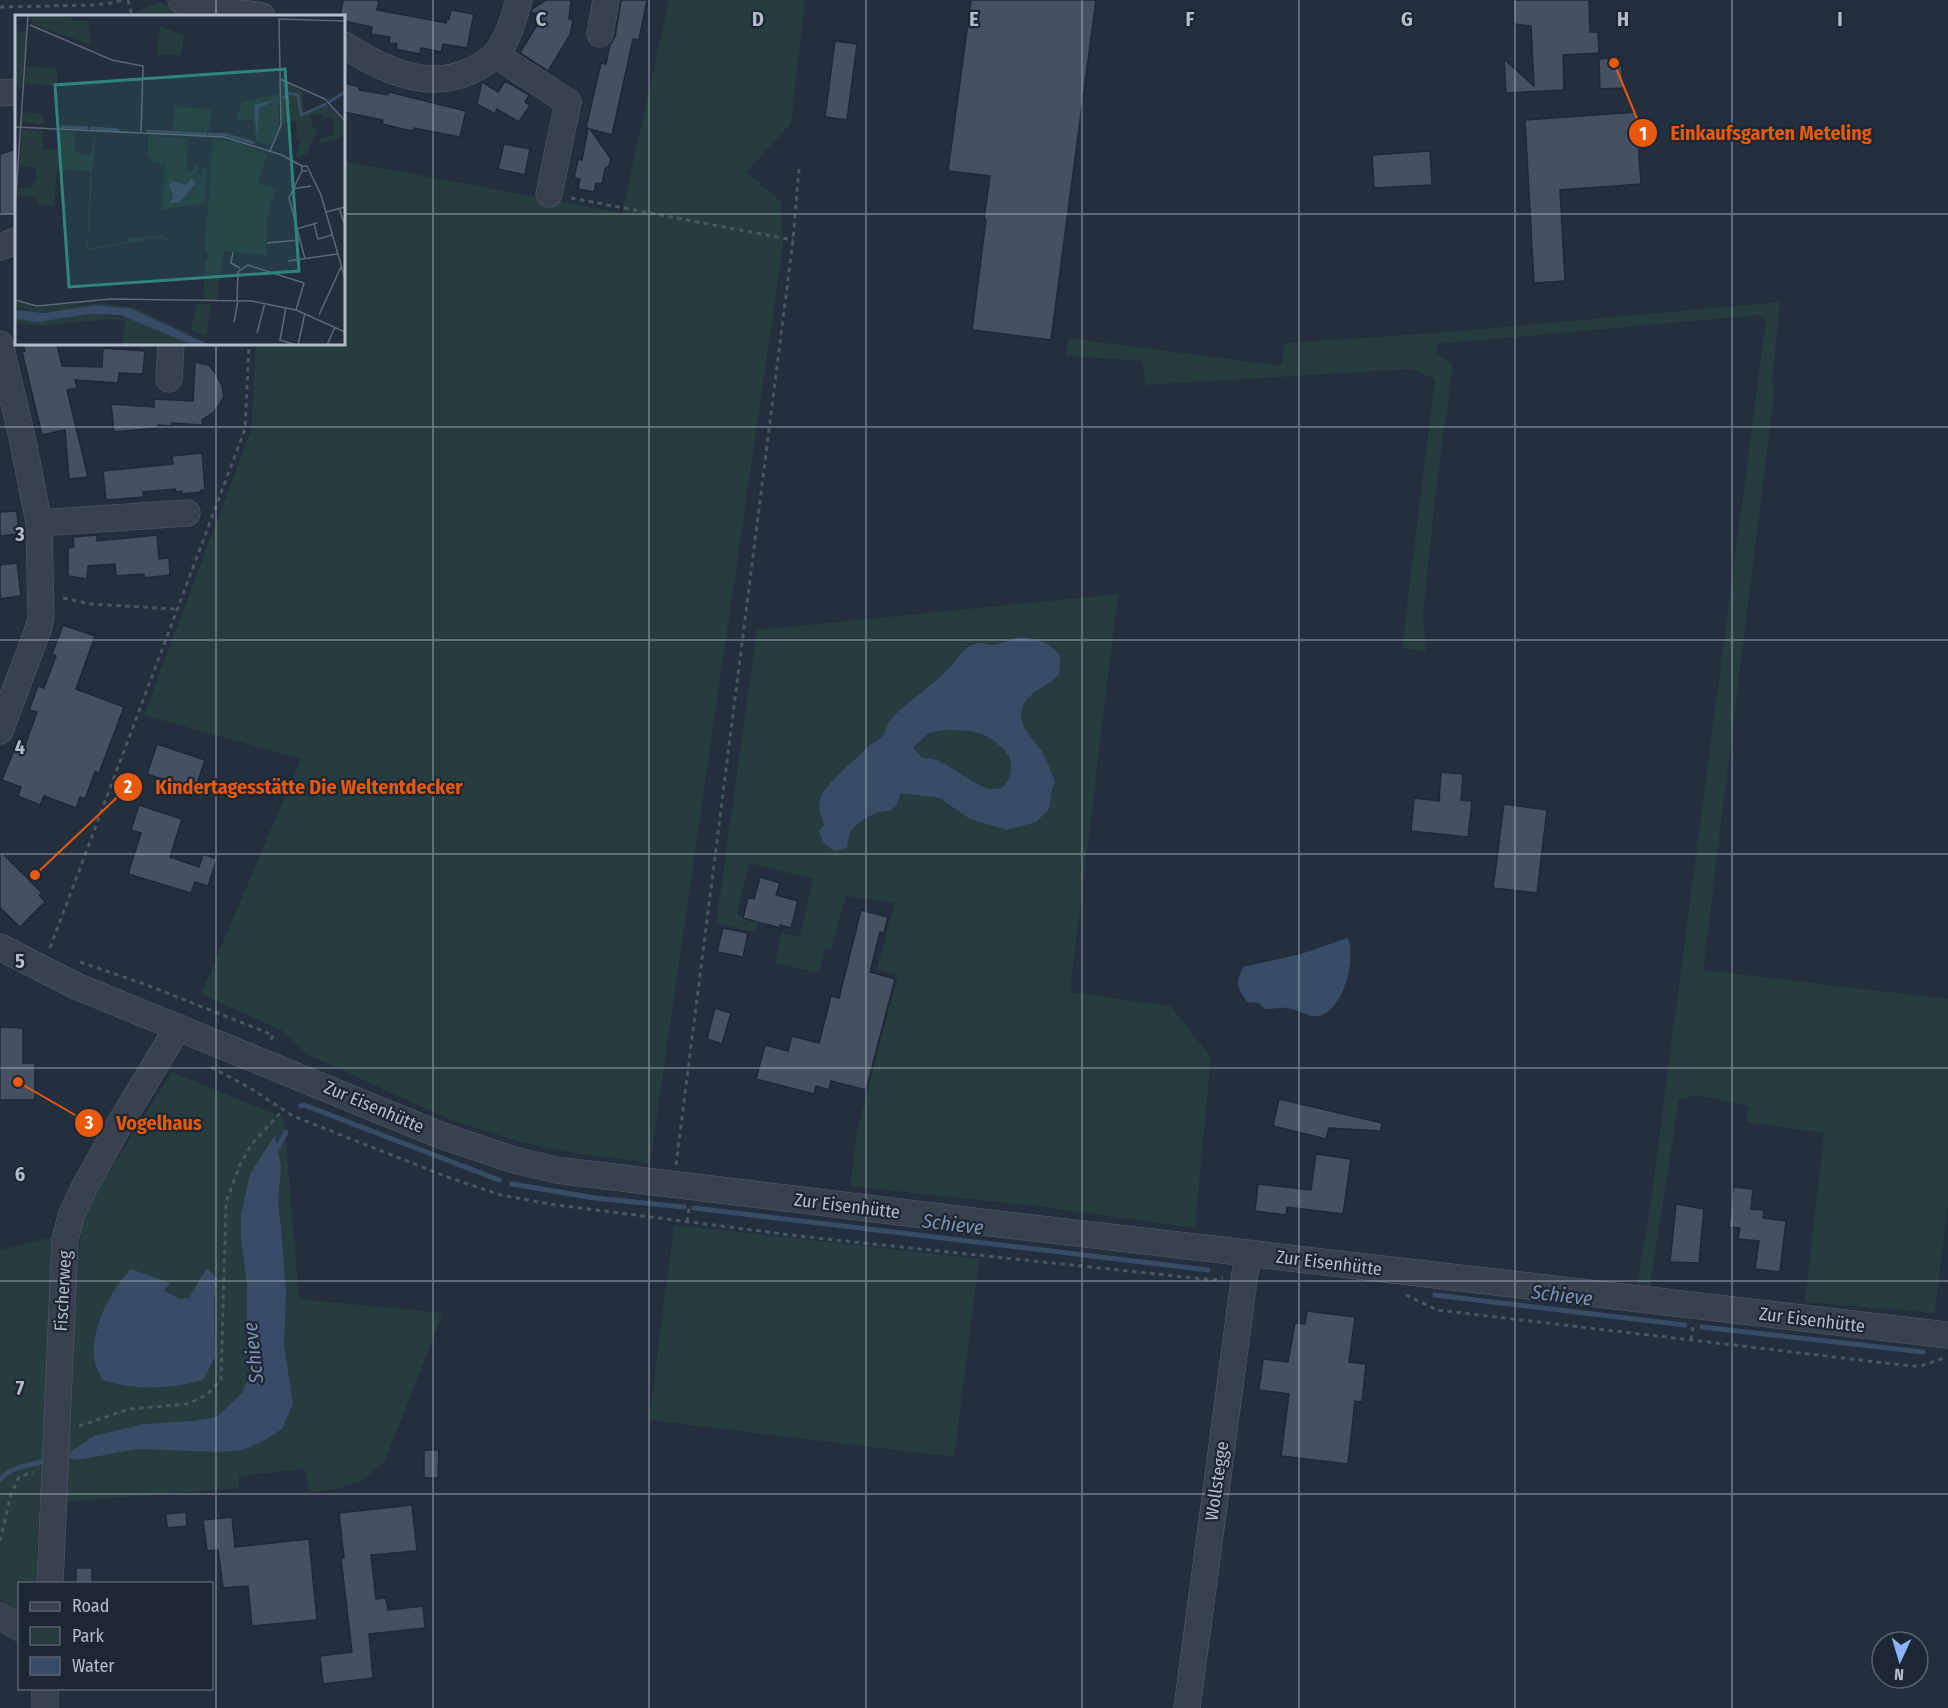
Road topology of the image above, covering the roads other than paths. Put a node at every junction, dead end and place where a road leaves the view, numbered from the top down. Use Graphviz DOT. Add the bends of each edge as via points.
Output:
graph roads {
  1 [pos="181,0"];
  2 [pos="519,0"];
  3 [pos="606,0"];
  4 [pos="254,15"];
  5 [pos="600,34"];
  6 [pos="345,46"];
  7 [pos="496,55"];
  8 [pos="15,92"];
  9 [pos="0,93"];
  10 [pos="549,194"];
  11 [pos="15,241"];
  12 [pos="0,247"];
  13 [pos="171,345"];
  14 [pos="0,348"];
  15 [pos="169,379"];
  16 [pos="187,513"];
  17 [pos="39,524"];
  18 [pos="7,691"];
  19 [pos="0,731"];
  20 [pos="0,947"];
  21 [pos="178,1027"];
  22 [pos="1248,1263"];
  23 [pos="1948,1335"];
  24 [pos="50,1582"];
  25 [pos="0,1616"];
  26 [pos="18,1627"];
  27 [pos="45,1690"];
  28 [pos="45,1708"];
  29 [pos="1187,1708"];
  1 -- 4 [label="street"];
  2 -- 7 [label="street" via="512,25"];
  3 -- 5 [label="street"];
  6 -- 7 [label="street" via="371,62 426,80 453,79"];
  7 -- 10 [label="street" via="568,102"];
  8 -- 9 [label="street"];
  11 -- 12 [label="street"];
  13 -- 15 [label="street"];
  14 -- 17 [label="street"];
  16 -- 17 [label="street"];
  17 -- 18 [label="street" via="39,627"];
  18 -- 19 [label="street"];
  20 -- 21 [label="street, Zur Eisenhütte" via="76,986"];
  21 -- 22 [label="street, Zur Eisenhütte" via="440,1135 556,1170"];
  21 -- 24 [label="street, Fischerweg" via="72,1213 65,1239"];
  22 -- 23 [label="street, Zur Eisenhütte"];
  22 -- 29 [label="street, Wollstegge"];
  25 -- 26 [label="street"];
  27 -- 28 [label="street"];
}
